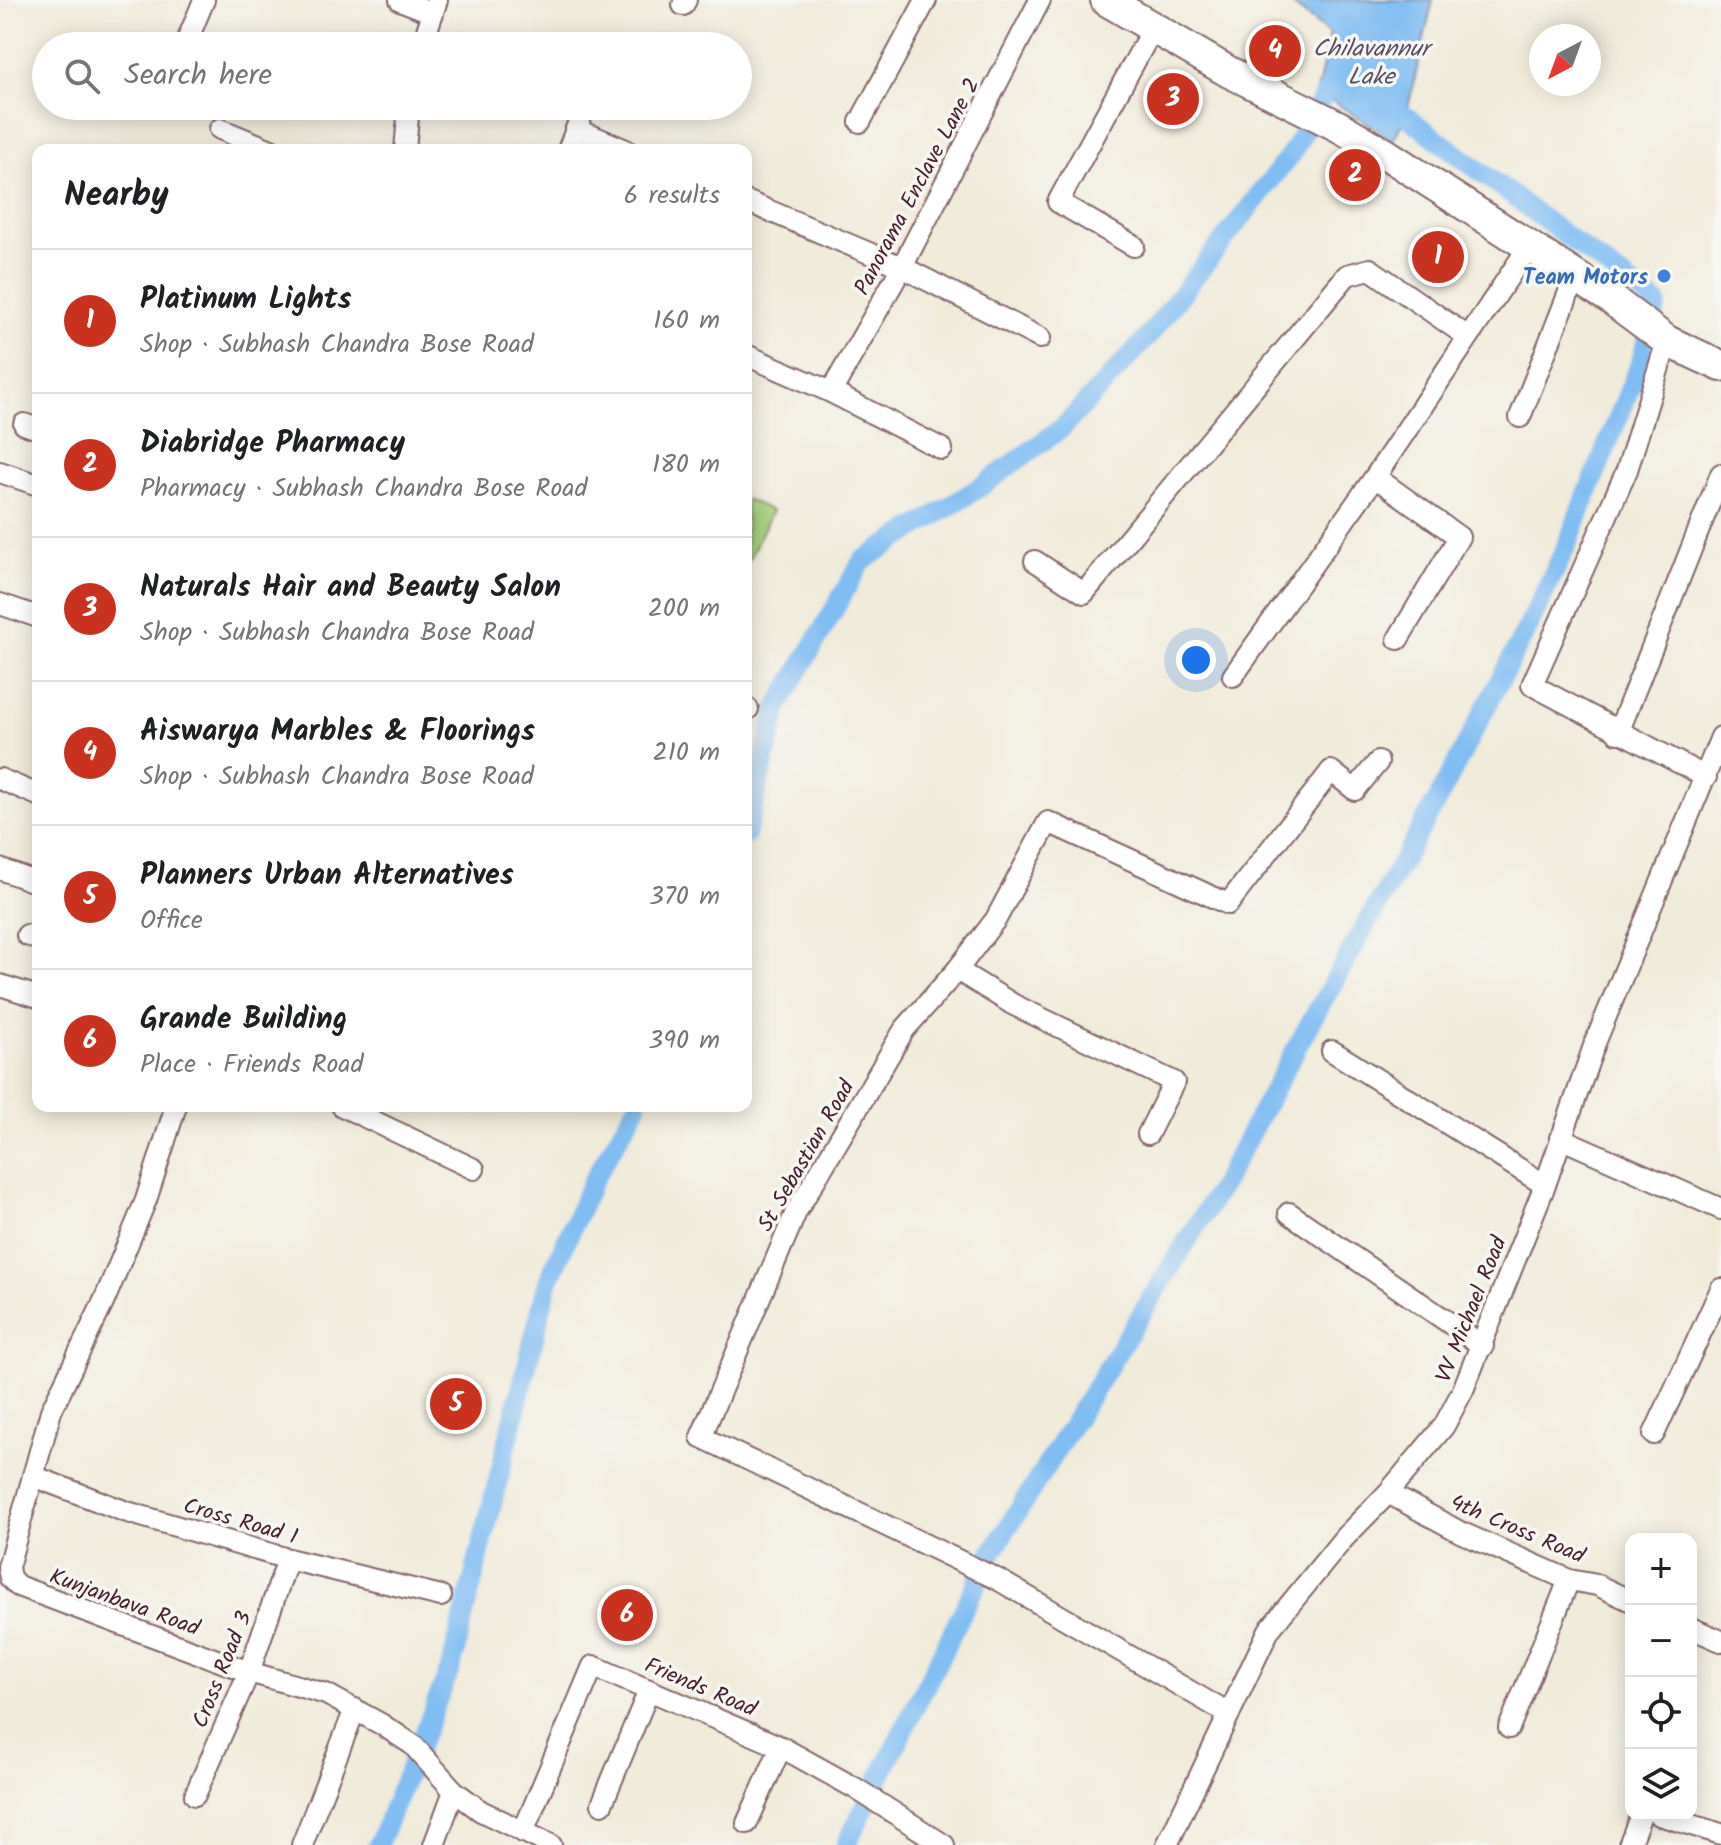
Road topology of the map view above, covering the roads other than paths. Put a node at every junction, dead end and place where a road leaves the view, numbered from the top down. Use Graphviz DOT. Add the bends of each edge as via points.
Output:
graph roads {
  1 [pos="204,0"];
  2 [pos="400,0"];
  3 [pos="926,0"];
  4 [pos="1040,0"];
  5 [pos="1106,0"];
  6 [pos="435,6"];
  7 [pos="1153,28"];
  8 [pos="191,32"];
  9 [pos="427,32"];
  10 [pos="408,120"];
  11 [pos="580,120"];
  12 [pos="860,122"];
  13 [pos="220,129"];
  14 [pos="576,129"];
  15 [pos="256,144"];
  16 [pos="406,144"];
  17 [pos="570,144"];
  18 [pos="612,144"];
  19 [pos="752,204"];
  20 [pos="1134,246"];
  21 [pos="1528,248"];
  22 [pos="902,267"];
  23 [pos="1575,277"];
  24 [pos="1468,337"];
  25 [pos="1040,338"];
  26 [pos="1667,341"];
  27 [pos="752,358"];
  28 [pos="1721,366"];
  29 [pos="831,392"];
  30 [pos="1520,417"];
  31 [pos="942,449"];
  32 [pos="0,472"];
  33 [pos="1721,474"];
  34 [pos="1375,477"];
  35 [pos="32,483"];
  36 [pos="1035,561"];
  37 [pos="0,604"];
  38 [pos="32,615"];
  39 [pos="1398,639"];
  40 [pos="1233,676"];
  41 [pos="1618,733"];
  42 [pos="1721,737"];
  43 [pos="1378,762"];
  44 [pos="1706,777"];
  45 [pos="0,779"];
  46 [pos="32,792"];
  47 [pos="0,869"];
  48 [pos="32,881"];
  49 [pos="957,970"];
  50 [pos="0,985"];
  51 [pos="32,995"];
  52 [pos="1332,1051"];
  53 [pos="174,1112"];
  54 [pos="355,1112"];
  55 [pos="1148,1134"];
  56 [pos="1560,1138"];
  57 [pos="474,1169"];
  58 [pos="1545,1185"];
  59 [pos="1721,1209"];
  60 [pos="1289,1213"];
  61 [pos="1721,1289"];
  62 [pos="1483,1346"];
  63 [pos="1654,1434"];
  64 [pos="33,1476"];
  65 [pos="1388,1493"];
  66 [pos="288,1559"];
  67 [pos="1569,1580"];
  68 [pos="441,1596"];
  69 [pos="1625,1598"];
  70 [pos="1697,1631"];
  71 [pos="1721,1641"];
  72 [pos="249,1672"];
  73 [pos="649,1690"];
  74 [pos="355,1709"];
  75 [pos="1229,1714"];
  76 [pos="1509,1728"];
  77 [pos="781,1747"];
  78 [pos="454,1791"];
  79 [pos="195,1795"];
  80 [pos="602,1804"];
  81 [pos="1639,1821"];
  82 [pos="1679,1821"];
  83 [pos="747,1823"];
  84 [pos="523,1832"];
  85 [pos="1721,1834"];
  86 [pos="302,1845"];
  87 [pos="434,1845"];
  88 [pos="551,1845"];
  89 [pos="944,1845"];
  90 [pos="1167,1845"];
  91 [pos="1629,1845"];
  1 -- 8 [label="street"];
  2 -- 6 [label="street"];
  3 -- 12 [label="street"];
  4 -- 22 [label="street, Panorama Enclave Lane 2"];
  5 -- 7 [label="main road"];
  6 -- 9 [label="street"];
  7 -- 20 [label="street" via="1058,202"];
  7 -- 21 [label="main road" via="1386,154"];
  10 -- 16 [label="street"];
  11 -- 14 [label="street"];
  13 -- 15 [label="street"];
  14 -- 17 [label="street"];
  14 -- 18 [label="street"];
  19 -- 22 [label="street"];
  21 -- 23 [label="main road"];
  21 -- 24 [label="street"];
  22 -- 25 [label="street"];
  22 -- 29 [label="street, Panorama Enclave Lane 2"];
  23 -- 26 [label="main road"];
  23 -- 30 [label="street"];
  24 -- 34 [label="street"];
  24 -- 36 [label="street" via="1370,269 1347,275 1084,593"];
  26 -- 28 [label="main road"];
  26 -- 41 [label="street" via="1627,470 1532,685"];
  27 -- 29 [label="street"];
  29 -- 31 [label="street"];
  32 -- 35 [label="street"];
  33 -- 41 [label="street"];
  34 -- 39 [label="street" via="1459,537"];
  34 -- 40 [label="street"];
  37 -- 38 [label="street"];
  41 -- 44 [label="street"];
  42 -- 44 [label="street, VV Michael Road"];
  43 -- 49 [label="street, St Sebastian Road" via="1355,790 1331,771 1228,904 1048,822 996,919"];
  44 -- 56 [label="street, VV Michael Road"];
  45 -- 46 [label="street"];
  47 -- 48 [label="street"];
  49 -- 55 [label="street" via="1014,1005 1174,1082"];
  49 -- 75 [label="street, St Sebastian Road" via="904,1030 796,1212 701,1437 985,1574"];
  50 -- 51 [label="street"];
  52 -- 58 [label="street"];
  53 -- 64 [label="street, Kunjanbava Road" via="146,1200 51,1411"];
  54 -- 57 [label="street"];
  56 -- 58 [label="street, VV Michael Road"];
  56 -- 59 [label="street"];
  58 -- 62 [label="street, VV Michael Road"];
  60 -- 62 [label="street"];
  61 -- 63 [label="street"];
  62 -- 65 [label="street, VV Michael Road" via="1444,1426"];
  64 -- 66 [label="street, Cross Road 1" via="124,1511"];
  64 -- 72 [label="street, Kunjanbava Road" via="8,1567 18,1586"];
  65 -- 67 [label="street, 4th Cross Road"];
  65 -- 75 [label="street, VV Michael Road" via="1269,1630"];
  66 -- 68 [label="street, Cross Road 1"];
  66 -- 72 [label="street, Cross Road 3"];
  67 -- 69 [label="street, 4th Cross Road"];
  67 -- 76 [label="street"];
  70 -- 71 [label="street"];
  72 -- 74 [label="street, Kunjanbava Road" via="326,1694"];
  72 -- 79 [label="street, Cross Road 3"];
  73 -- 77 [label="street, Friends Road"];
  73 -- 80 [label="street"];
  73 -- 84 [label="street, Friends Road" via="593,1666"];
  74 -- 78 [label="street, Kunjanbava Road" via="413,1745"];
  74 -- 86 [label="street"];
  75 -- 90 [label="street, VV Michael Road"];
  77 -- 83 [label="street"];
  77 -- 89 [label="street, Friends Road"];
  78 -- 84 [label="street, Kunjanbava Road"];
  78 -- 87 [label="street"];
  81 -- 91 [label="street"];
  82 -- 85 [label="street"];
  84 -- 88 [label="street, Kunjanbava Road"];
}
